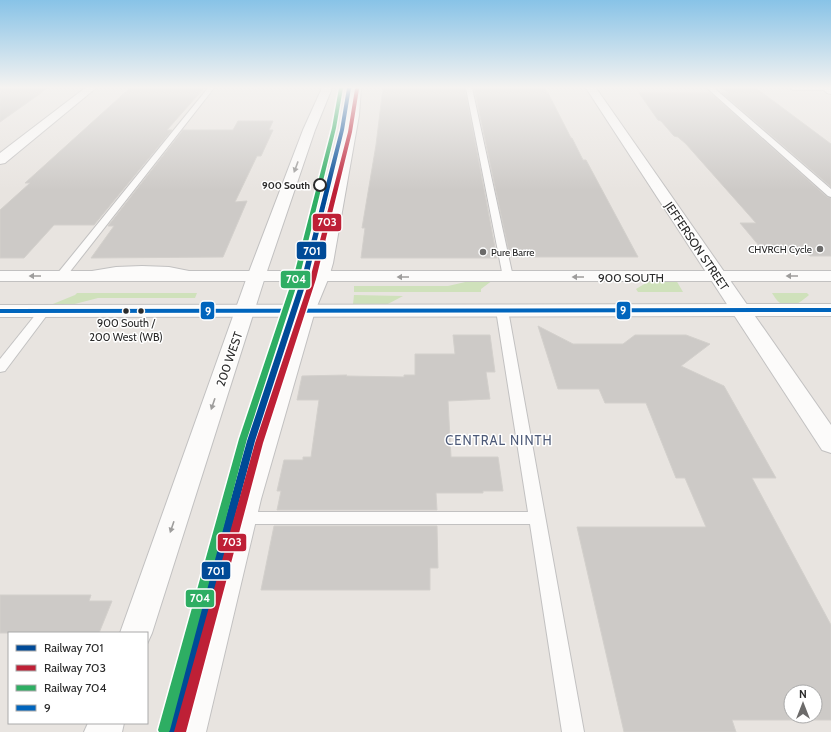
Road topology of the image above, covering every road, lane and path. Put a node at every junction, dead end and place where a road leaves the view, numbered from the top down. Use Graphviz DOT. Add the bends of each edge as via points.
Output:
graph roads {
  1 [pos="48,122"];
  2 [pos="185,122"];
  3 [pos="313,122"];
  4 [pos="352,122"];
  5 [pos="476,122"];
  6 [pos="614,122"];
  7 [pos="749,122"];
  8 [pos="0,160"];
  9 [pos="831,194"];
  10 [pos="0,276"];
  11 [pos="68,276"];
  12 [pos="717,276"];
  13 [pos="831,276"];
  14 [pos="256,277"];
  15 [pos="320,277"];
  16 [pos="508,277"];
  17 [pos="502,310"];
  18 [pos="740,310"];
  19 [pos="831,310"];
  20 [pos="0,311"];
  21 [pos="44,311"];
  22 [pos="245,311"];
  23 [pos="304,311"];
  24 [pos="0,368"];
  25 [pos="831,444"];
  26 [pos="241,518"];
  27 [pos="537,518"];
  28 [pos="136,632"];
  29 [pos="187,732"];
  30 [pos="573,732"];
  1 -- 8 [label="street"];
  2 -- 11 [label="lane"];
  3 -- 14 [label="street, 200 WEST, one-way"];
  4 -- 15 [label="street"];
  5 -- 16 [label="lane"];
  6 -- 12 [label="street, JEFFERSON STREET"];
  7 -- 9 [label="lane"];
  11 -- 10 [label="street, 900 SOUTH, one-way"];
  11 -- 14 [label="street, 900 SOUTH"];
  13 -- 12 [label="street, 900 SOUTH, one-way"];
  12 -- 16 [label="street, 900 SOUTH, one-way"];
  12 -- 18 [label="street, JEFFERSON STREET"];
  14 -- 15 [label="street, 900 SOUTH"];
  14 -- 22 [label="street, 200 WEST"];
  16 -- 15 [label="street, 900 SOUTH, one-way"];
  15 -- 23 [label="street"];
  17 -- 18 [label="street"];
  17 -- 23 [label="street"];
  17 -- 27 [label="lane"];
  18 -- 19 [label="street"];
  18 -- 25 [label="street, JEFFERSON STREET"];
  20 -- 21 [label="street"];
  21 -- 22 [label="street"];
  21 -- 24 [label="lane"];
  22 -- 23 [label="street"];
  22 -- 28 [label="street, 200 WEST, one-way"];
  23 -- 26 [label="street"];
  26 -- 27 [label="lane"];
  26 -- 29 [label="street"];
  27 -- 30 [label="lane"];
}
